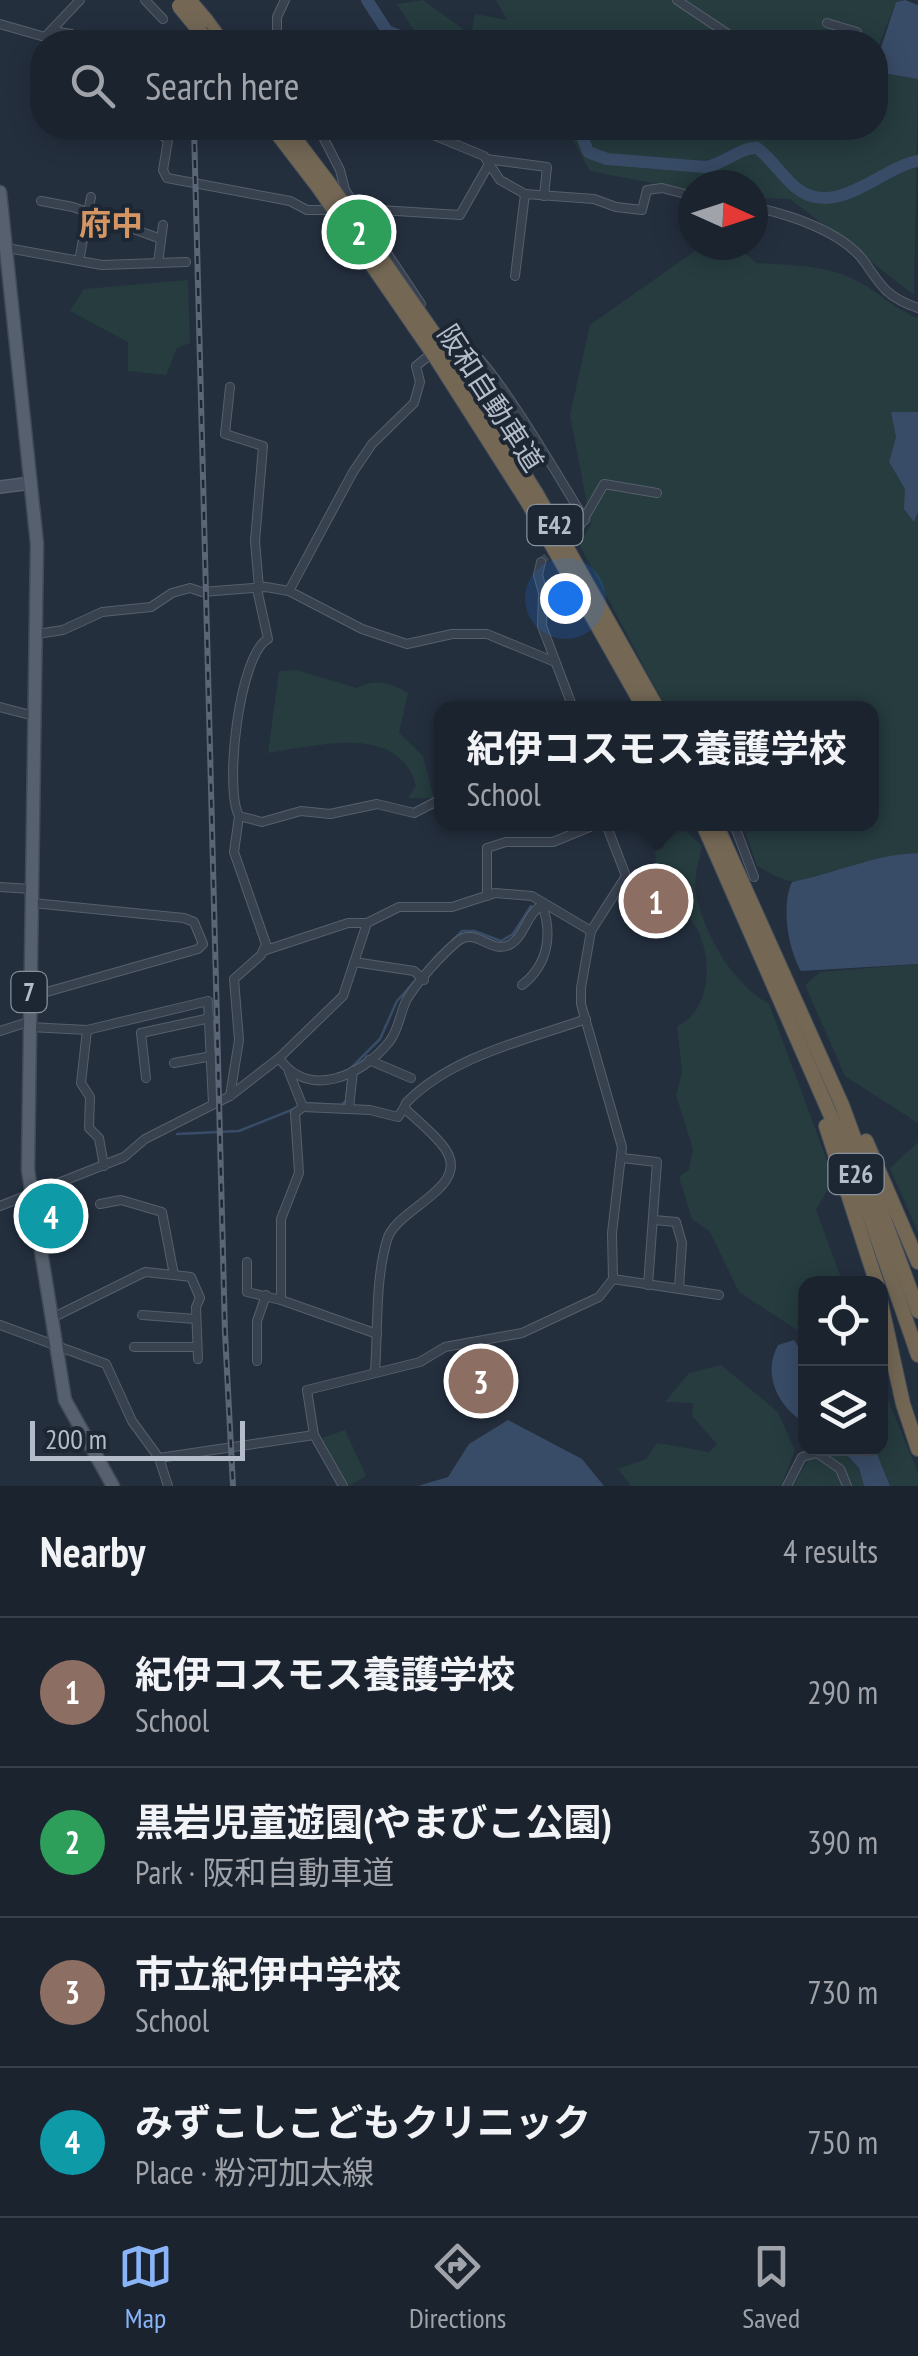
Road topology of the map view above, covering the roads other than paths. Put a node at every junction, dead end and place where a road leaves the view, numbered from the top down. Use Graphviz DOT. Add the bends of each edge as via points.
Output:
graph roads {
  1 [pos="80,0"];
  2 [pos="146,0"];
  3 [pos="285,0"];
  4 [pos="677,0"];
  5 [pos="181,2"];
  6 [pos="164,19"];
  7 [pos="0,24"];
  8 [pos="827,24"];
  9 [pos="55,30"];
  10 [pos="203,30"];
  11 [pos="209,30"];
  12 [pos="276,30"];
  13 [pos="722,30"];
  14 [pos="850,30"];
  15 [pos="30,35"];
  16 [pos="168,140"];
  17 [pos="284,140"];
  18 [pos="295,140"];
  19 [pos="324,140"];
  20 [pos="448,140"];
  21 [pos="487,162"];
  22 [pos="323,185"];
  23 [pos="0,192"];
  24 [pos="678,192"];
  25 [pos="525,194"];
  26 [pos="544,196"];
  27 [pos="90,197"];
  28 [pos="41,202"];
  29 [pos="356,206"];
  30 [pos="768,210"];
  31 [pos="88,212"];
  32 [pos="163,226"];
  33 [pos="161,239"];
  34 [pos="7,248"];
  35 [pos="79,261"];
  36 [pos="186,262"];
  37 [pos="158,264"];
  38 [pos="514,276"];
  39 [pos="918,308"];
  40 [pos="442,348"];
  41 [pos="230,386"];
  42 [pos="31,483"];
  43 [pos="0,487"];
  44 [pos="657,493"];
  45 [pos="585,520"];
  46 [pos="578,530"];
  47 [pos="542,562"];
  48 [pos="258,589"];
  49 [pos="288,591"];
  50 [pos="37,634"];
  51 [pos="555,662"];
  52 [pos="570,701"];
  53 [pos="640,701"];
  54 [pos="653,701"];
  55 [pos="0,707"];
  56 [pos="34,716"];
  57 [pos="434,803"];
  58 [pos="239,816"];
  59 [pos="580,831"];
  60 [pos="609,831"];
  61 [pos="706,831"];
  62 [pos="719,831"];
  63 [pos="737,831"];
  64 [pos="754,878"];
  65 [pos="0,887"];
  66 [pos="31,896"];
  67 [pos="486,896"];
  68 [pos="542,904"];
  69 [pos="366,923"];
  70 [pos="592,932"];
  71 [pos="263,951"];
  72 [pos="354,962"];
  73 [pos="424,980"];
  74 [pos="522,984"];
  75 [pos="29,997"];
  76 [pos="782,998"];
  77 [pos="210,1018"];
  78 [pos="586,1019"];
  79 [pos="28,1025"];
  80 [pos="87,1030"];
  81 [pos="0,1031"];
  82 [pos="814,1038"];
  83 [pos="212,1056"];
  84 [pos="280,1058"];
  85 [pos="369,1060"];
  86 [pos="174,1063"];
  87 [pos="289,1072"];
  88 [pos="353,1072"];
  89 [pos="146,1078"];
  90 [pos="411,1078"];
  91 [pos="230,1096"];
  92 [pos="213,1104"];
  93 [pos="303,1107"];
  94 [pos="349,1108"];
  95 [pos="404,1108"];
  96 [pos="622,1158"];
  97 [pos="104,1166"];
  98 [pos="30,1194"];
  99 [pos="100,1204"];
  100 [pos="0,1206"];
  101 [pos="654,1220"];
  102 [pos="247,1262"];
  103 [pos="918,1262"];
  104 [pos="174,1275"];
  105 [pos="874,1276"];
  106 [pos="612,1279"];
  107 [pos="648,1285"];
  108 [pos="679,1288"];
  109 [pos="266,1295"];
  110 [pos="718,1295"];
  111 [pos="282,1300"];
  112 [pos="918,1311"];
  113 [pos="142,1315"];
  114 [pos="50,1319"];
  115 [pos="196,1319"];
  116 [pos="0,1325"];
  117 [pos="888,1333"];
  118 [pos="378,1334"];
  119 [pos="55,1345"];
  120 [pos="134,1347"];
  121 [pos="198,1348"];
  122 [pos="918,1354"];
  123 [pos="198,1359"];
  124 [pos="257,1361"];
  125 [pos="375,1372"];
  126 [pos="314,1434"];
  127 [pos="918,1448"];
  128 [pos="159,1458"];
  129 [pos="113,1486"];
  130 [pos="168,1486"];
  131 [pos="343,1486"];
  132 [pos="787,1486"];
  133 [pos="847,1486"];
  1 -- 9 [label="street"];
  2 -- 6 [label="street"];
  3 -- 12 [label="street"];
  4 -- 13 [label="street"];
  5 -- 10 [label="highway, bridge"];
  5 -- 11 [label="highway, bridge" via="206,20"];
  7 -- 15 [label="street"];
  8 -- 14 [label="street"];
  16 -- 29 [label="street" via="167,178 308,210"];
  17 -- 22 [label="highway, 阪和自動車道 / E42"];
  18 -- 22 [label="highway, 阪和自動車道 / E42"];
  19 -- 29 [label="street"];
  20 -- 21 [label="street"];
  21 -- 25 [label="street" via="500,180"];
  21 -- 26 [label="street" via="547,168"];
  21 -- 29 [label="street" via="460,215"];
  22 -- 40 [label="highway, 阪和自動車道 / E42, bridge"];
  23 -- 34 [label="main road, 7"];
  24 -- 26 [label="street" via="647,190 642,210 594,198"];
  25 -- 26 [label="street"];
  25 -- 38 [label="street"];
  27 -- 31 [label="street"];
  28 -- 31 [label="street"];
  29 -- 40 [label="street"];
  30 -- 39 [label="street" via="825,231 866,263 886,296"];
  31 -- 33 [label="street"];
  31 -- 35 [label="street"];
  32 -- 33 [label="street"];
  33 -- 37 [label="street"];
  34 -- 35 [label="street"];
  34 -- 42 [label="main road, 7"];
  35 -- 37 [label="street"];
  36 -- 37 [label="street"];
  40 -- 45 [label="street" via="459,336 467,343"];
  40 -- 49 [label="street" via="416,366 420,391 414,403 353,472"];
  40 -- 53 [label="highway, 阪和自動車道 / E42"];
  40 -- 54 [label="highway, 阪和自動車道 / E42" via="536,493"];
  41 -- 48 [label="street" via="225,434 263,446"];
  42 -- 43 [label="main road"];
  42 -- 50 [label="main road, 7"];
  44 -- 45 [label="street" via="604,484"];
  45 -- 46 [label="street"];
  47 -- 51 [label="street" via="540,615"];
  48 -- 49 [label="street"];
  48 -- 50 [label="street" via="190,588 141,610 102,612"];
  48 -- 58 [label="street" via="268,639 253,652 244,686 233,774"];
  49 -- 51 [label="street" via="407,644 487,634"];
  50 -- 56 [label="main road, 7"];
  51 -- 52 [label="street"];
  55 -- 56 [label="street"];
  56 -- 66 [label="main road, 7"];
  57 -- 58 [label="street" via="414,813 377,804 262,822"];
  58 -- 71 [label="street" via="234,852 263,926"];
  59 -- 67 [label="street" via="553,842 487,848"];
  60 -- 70 [label="street" via="626,876"];
  61 -- 76 [label="highway"];
  62 -- 82 [label="highway"];
  63 -- 64 [label="street"];
  65 -- 66 [label="street"];
  66 -- 75 [label="main road, 7"];
  66 -- 75 [label="street" via="184,918 194,922 203,944"];
  67 -- 68 [label="street" via="532,896"];
  67 -- 69 [label="street" via="452,906 399,908"];
  68 -- 70 [label="street"];
  68 -- 73 [label="street" via="508,946 466,936"];
  68 -- 74 [label="street" via="548,919 543,961"];
  69 -- 71 [label="street"];
  69 -- 72 [label="street"];
  70 -- 78 [label="street" via="581,988"];
  71 -- 91 [label="street" via="234,979 239,1040"];
  72 -- 73 [label="street" via="414,972"];
  72 -- 84 [label="street" via="343,996"];
  73 -- 85 [label="street" via="408,998 391,1041"];
  75 -- 79 [label="main road, 7"];
  76 -- 105 [label="highway"];
  76 -- 122 [label="highway, E26" via="868,1204"];
  77 -- 80 [label="street" via="208,1002"];
  77 -- 83 [label="street"];
  77 -- 89 [label="street" via="140,1033"];
  78 -- 95 [label="street" via="450,1071"];
  78 -- 96 [label="street"];
  79 -- 80 [label="street"];
  79 -- 81 [label="street"];
  79 -- 98 [label="main road, 7"];
  80 -- 97 [label="street" via="81,1082"];
  82 -- 103 [label="highway"];
  82 -- 112 [label="highway, E26"];
  83 -- 86 [label="street"];
  83 -- 92 [label="street"];
  84 -- 87 [label="street"];
  84 -- 91 [label="street"];
  85 -- 88 [label="street"];
  85 -- 90 [label="street"];
  87 -- 88 [label="street" via="308,1082"];
  87 -- 93 [label="street"];
  88 -- 94 [label="street"];
  91 -- 92 [label="street"];
  92 -- 97 [label="street"];
  93 -- 94 [label="street"];
  93 -- 111 [label="street" via="295,1113 297,1182 282,1220"];
  94 -- 95 [label="street" via="390,1119"];
  95 -- 118 [label="street" via="451,1158 438,1192 398,1218 386,1242"];
  96 -- 101 [label="street" via="657,1162"];
  96 -- 106 [label="street"];
  97 -- 98 [label="street"];
  98 -- 100 [label="street"];
  98 -- 114 [label="main road, 7"];
  99 -- 104 [label="street" via="121,1200 162,1212"];
  101 -- 107 [label="street"];
  101 -- 108 [label="street" via="676,1222 682,1243"];
  102 -- 109 [label="street" via="247,1292"];
  104 -- 114 [label="street" via="145,1272"];
  104 -- 115 [label="street" via="191,1277 200,1298"];
  106 -- 107 [label="street"];
  106 -- 125 [label="street" via="599,1298 541,1326 445,1347 420,1362"];
  107 -- 108 [label="street"];
  108 -- 110 [label="street"];
  109 -- 111 [label="street"];
  109 -- 124 [label="street" via="257,1322"];
  111 -- 118 [label="street"];
  113 -- 115 [label="street"];
  114 -- 119 [label="main road, 7"];
  115 -- 121 [label="street"];
  116 -- 119 [label="street"];
  117 -- 127 [label="highway"];
  118 -- 125 [label="street"];
  119 -- 128 [label="street" via="106,1364 132,1421"];
  119 -- 129 [label="main road, 7" via="69,1414"];
  120 -- 121 [label="street"];
  121 -- 123 [label="street"];
  125 -- 126 [label="street" via="307,1390"];
  126 -- 128 [label="street"];
  126 -- 131 [label="street"];
  128 -- 130 [label="street"];
  132 -- 133 [label="street" via="802,1457 817,1453 840,1469"];
}
